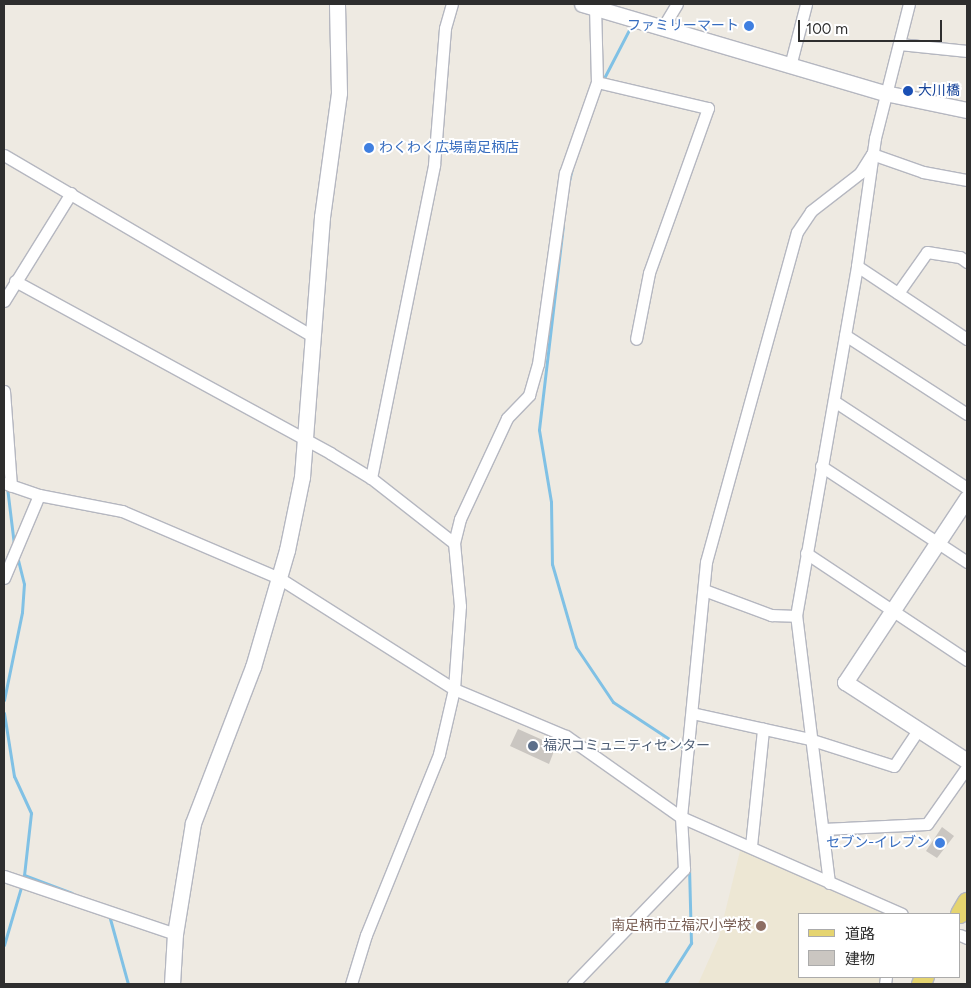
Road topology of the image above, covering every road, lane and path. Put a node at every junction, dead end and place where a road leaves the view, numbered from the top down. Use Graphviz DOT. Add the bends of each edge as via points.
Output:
graph roads {
  1 [pos="336,4"];
  2 [pos="452,4"];
  3 [pos="677,4"];
  4 [pos="806,4"];
  5 [pos="909,4"];
  6 [pos="590,5"];
  7 [pos="663,27"];
  8 [pos="900,44"];
  9 [pos="967,51"];
  10 [pos="790,66"];
  11 [pos="602,83"];
  12 [pos="885,93"];
  13 [pos="967,110"];
  14 [pos="872,154"];
  15 [pos="4,155"];
  16 [pos="967,180"];
  17 [pos="70,193"];
  18 [pos="967,262"];
  19 [pos="857,266"];
  20 [pos="15,281"];
  21 [pos="898,293"];
  22 [pos="4,301"];
  23 [pos="846,335"];
  24 [pos="313,336"];
  25 [pos="636,339"];
  26 [pos="967,339"];
  27 [pos="4,392"];
  28 [pos="834,401"];
  29 [pos="967,414"];
  30 [pos="306,441"];
  31 [pos="821,466"];
  32 [pos="370,478"];
  33 [pos="8,484"];
  34 [pos="967,488"];
  35 [pos="39,495"];
  36 [pos="967,498"];
  37 [pos="938,542"];
  38 [pos="454,543"];
  39 [pos="806,553"];
  40 [pos="967,562"];
  41 [pos="4,578"];
  42 [pos="279,578"];
  43 [pos="704,590"];
  44 [pos="894,609"];
  45 [pos="796,616"];
  46 [pos="967,660"];
  47 [pos="454,689"];
  48 [pos="692,713"];
  49 [pos="763,728"];
  50 [pos="918,730"];
  51 [pos="809,739"];
  52 [pos="967,761"];
  53 [pos="967,767"];
  54 [pos="682,817"];
  55 [pos="823,829"];
  56 [pos="751,846"];
  57 [pos="4,876"];
  58 [pos="829,883"];
  59 [pos="967,902"];
  60 [pos="897,913"];
  61 [pos="961,913"];
  62 [pos="175,934"];
  63 [pos="172,984"];
  64 [pos="351,984"];
  65 [pos="573,984"];
  1 -- 24 [label="street" via="339,93 322,217"];
  2 -- 32 [label="street" via="445,28 434,165"];
  3 -- 7 [label="street"];
  4 -- 10 [label="street"];
  5 -- 8 [label="street"];
  6 -- 7 [label="street"];
  6 -- 11 [label="street" via="599,42"];
  7 -- 10 [label="street"];
  8 -- 9 [label="street"];
  8 -- 12 [label="street"];
  10 -- 12 [label="street"];
  11 -- 25 [label="street" via="708,108 649,273"];
  11 -- 38 [label="street" via="565,172 538,364 529,394 507,418 460,519"];
  12 -- 13 [label="street"];
  12 -- 14 [label="street"];
  14 -- 16 [label="street" via="923,172"];
  14 -- 19 [label="street"];
  14 -- 43 [label="street" via="860,173 811,210 797,232 714,528"];
  15 -- 17 [label="street"];
  17 -- 20 [label="street"];
  17 -- 24 [label="street"];
  18 -- 21 [label="street" via="960,257 927,252"];
  19 -- 21 [label="street"];
  19 -- 23 [label="street"];
  20 -- 22 [label="street"];
  20 -- 30 [label="street"];
  21 -- 26 [label="street"];
  23 -- 28 [label="street"];
  23 -- 29 [label="street"];
  24 -- 30 [label="street"];
  27 -- 33 [label="street"];
  28 -- 31 [label="street"];
  28 -- 34 [label="street"];
  30 -- 32 [label="street"];
  30 -- 42 [label="street" via="298,499"];
  31 -- 37 [label="street"];
  31 -- 39 [label="street"];
  32 -- 38 [label="street"];
  33 -- 35 [label="street"];
  35 -- 41 [label="street"];
  35 -- 42 [label="street" via="122,511"];
  36 -- 37 [label="street"];
  37 -- 40 [label="street"];
  37 -- 44 [label="street"];
  38 -- 47 [label="street" via="460,606"];
  39 -- 44 [label="street"];
  39 -- 45 [label="street"];
  42 -- 47 [label="street"];
  42 -- 62 [label="street" via="246,689 193,823"];
  43 -- 45 [label="street" via="771,615"];
  43 -- 48 [label="street"];
  44 -- 46 [label="street"];
  44 -- 50 [label="street" via="845,682"];
  45 -- 51 [label="street"];
  47 -- 54 [label="street" via="566,736"];
  47 -- 64 [label="street" via="439,754 366,935"];
  48 -- 49 [label="street"];
  48 -- 54 [label="street"];
  49 -- 51 [label="street"];
  49 -- 56 [label="street"];
  50 -- 51 [label="street" via="894,766"];
  50 -- 52 [label="street"];
  51 -- 55 [label="street"];
  53 -- 55 [label="street" via="927,824"];
  54 -- 56 [label="street"];
  54 -- 65 [label="street" via="681,875"];
  55 -- 58 [label="street"];
  56 -- 58 [label="street"];
  57 -- 62 [label="street"];
  58 -- 60 [label="street"];
  59 -- 61 [label="main road"];
  62 -- 63 [label="street"];
}
